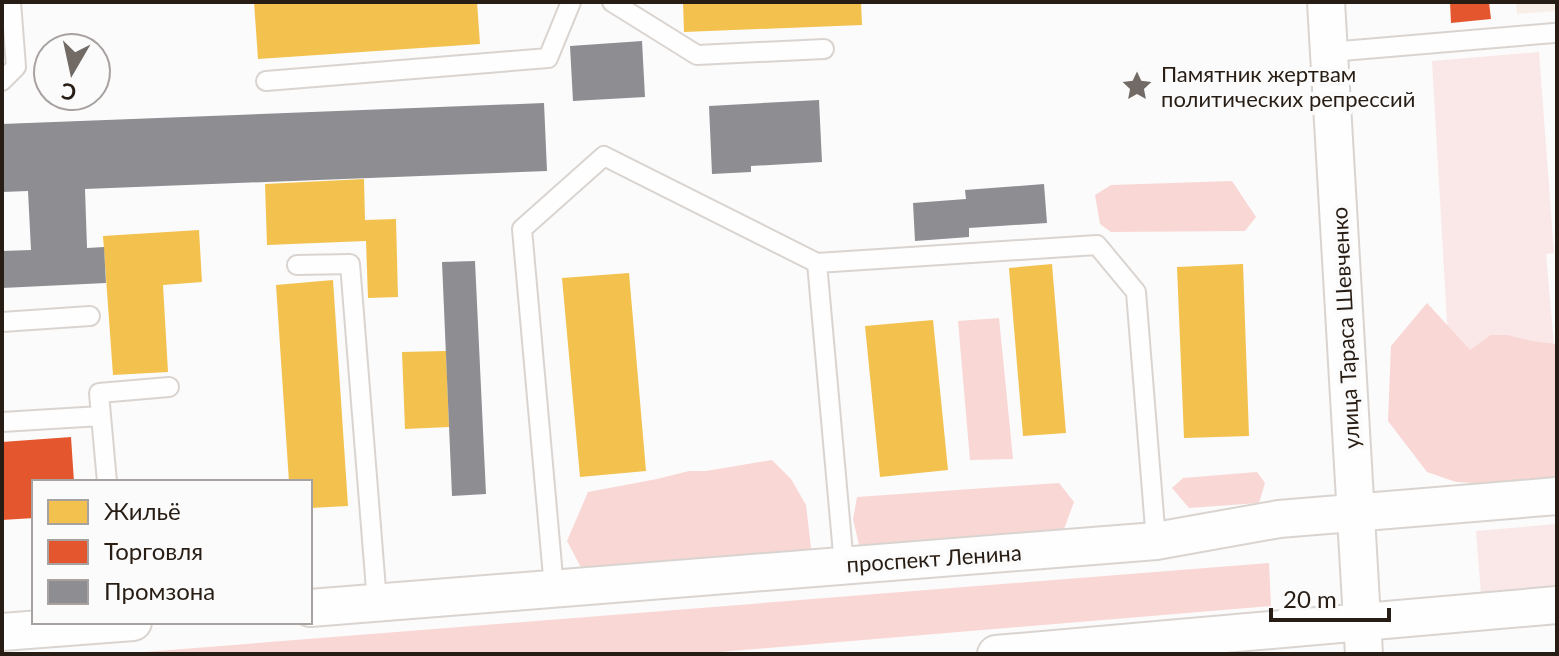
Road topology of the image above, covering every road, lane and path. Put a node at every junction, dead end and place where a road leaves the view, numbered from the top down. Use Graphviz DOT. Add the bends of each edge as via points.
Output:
graph roads {
  1 [pos="11,2"];
  2 [pos="571,2"];
  3 [pos="612,2"];
  4 [pos="1326,2"];
  5 [pos="1554,33"];
  6 [pos="824,49"];
  7 [pos="1330,52"];
  8 [pos="2,81"];
  9 [pos="266,81"];
  10 [pos="817,263"];
  11 [pos="297,265"];
  12 [pos="90,316"];
  13 [pos="2,322"];
  14 [pos="169,387"];
  15 [pos="101,416"];
  16 [pos="2,422"];
  17 [pos="107,480"];
  18 [pos="1557,496"];
  19 [pos="1355,513"];
  20 [pos="1156,541"];
  21 [pos="844,565"];
  22 [pos="554,588"];
  23 [pos="377,602"];
  24 [pos="1557,605"];
  25 [pos="312,608"];
  26 [pos="100,624"];
  27 [pos="2,632"];
  28 [pos="1363,638"];
  29 [pos="996,654"];
  1 -- 8 [label="lane" via="16,67"];
  2 -- 9 [label="lane" via="548,58"];
  3 -- 6 [label="lane" via="697,55"];
  4 -- 7 [label="street, улица Тараса Шевченко"];
  5 -- 7 [label="lane"];
  7 -- 19 [label="street, улица Тараса Шевченко"];
  10 -- 20 [label="lane" via="1097,245 1136,292"];
  10 -- 21 [label="lane"];
  10 -- 22 [label="lane" via="604,156 522,229"];
  11 -- 23 [label="lane" via="350,264"];
  12 -- 13 [label="lane"];
  14 -- 15 [label="lane" via="99,393"];
  15 -- 16 [label="lane"];
  15 -- 17 [label="lane"];
  18 -- 19 [label="street, проспект Ленина"];
  19 -- 20 [label="street, проспект Ленина" via="1279,519"];
  19 -- 28 [label="street, улица Тараса Шевченко"];
  20 -- 21 [label="street, проспект Ленина"];
  21 -- 22 [label="street, проспект Ленина"];
  22 -- 23 [label="street, проспект Ленина"];
  23 -- 25 [label="street, проспект Ленина"];
  24 -- 28 [label="street"];
  26 -- 27 [label="street"];
  28 -- 29 [label="street"];
}
